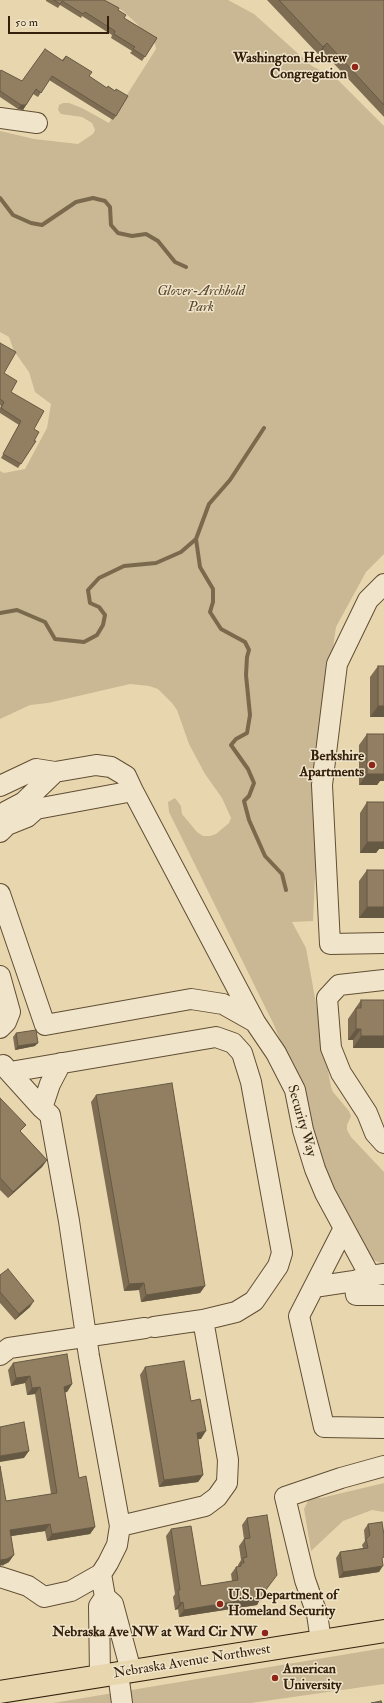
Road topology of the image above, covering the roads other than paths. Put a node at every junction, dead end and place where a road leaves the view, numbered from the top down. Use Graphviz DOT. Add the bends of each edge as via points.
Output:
graph roads {
  1 [pos="0,118"];
  2 [pos="37,123"];
  3 [pos="384,584"];
  4 [pos="55,772"];
  5 [pos="0,786"];
  6 [pos="133,791"];
  7 [pos="0,814"];
  8 [pos="0,832"];
  9 [pos="0,894"];
  10 [pos="384,943"];
  11 [pos="0,976"];
  12 [pos="384,980"];
  13 [pos="255,1022"];
  14 [pos="0,1028"];
  15 [pos="61,1063"];
  16 [pos="5,1067"];
  17 [pos="42,1108"];
  18 [pos="384,1143"];
  19 [pos="344,1228"];
  20 [pos="369,1277"];
  21 [pos="314,1287"];
  22 [pos="384,1295"];
  23 [pos="203,1320"];
  24 [pos="86,1337"];
  25 [pos="0,1355"];
  26 [pos="384,1428"];
  27 [pos="384,1466"];
  28 [pos="120,1526"];
  29 [pos="101,1574"];
  30 [pos="0,1577"];
  31 [pos="104,1597"];
  32 [pos="384,1631"];
  33 [pos="321,1641"];
  34 [pos="116,1673"];
  35 [pos="0,1692"];
  36 [pos="122,1703"];
  1 -- 2 [label="lane"];
  3 -- 10 [label="lane" via="368,600 337,664 322,785 330,944"];
  4 -- 5 [label="lane" via="36,769"];
  4 -- 6 [label="lane" via="96,765 111,767 126,776"];
  4 -- 7 [label="lane" via="24,802"];
  6 -- 8 [label="lane" via="36,809 27,817 7,825"];
  6 -- 13 [label="lane"];
  9 -- 13 [label="lane, Security Way" via="45,1025 191,999 223,1004"];
  11 -- 14 [label="lane" via="10,1012"];
  12 -- 18 [label="lane" via="339,985 327,998 331,1048 341,1073 367,1112 375,1133"];
  13 -- 19 [label="lane, Security Way" via="276,1053 295,1090 303,1130 315,1168"];
  15 -- 16 [label="lane"];
  15 -- 17 [label="lane"];
  15 -- 23 [label="lane" via="216,1037 233,1043 242,1053 251,1082 282,1254 278,1266 254,1302 236,1312"];
  16 -- 17 [label="lane"];
  17 -- 24 [label="lane" via="50,1116"];
  19 -- 20 [label="lane, Security Way"];
  19 -- 21 [label="lane"];
  20 -- 21 [label="lane"];
  20 -- 22 [label="lane, Security Way" via="356,1295"];
  21 -- 26 [label="lane" via="299,1316 324,1427"];
  23 -- 24 [label="lane"];
  23 -- 28 [label="lane" via="228,1460 227,1483 205,1506"];
  24 -- 25 [label="lane" via="9,1348"];
  24 -- 28 [label="lane"];
  27 -- 33 [label="lane" via="285,1497 305,1580 317,1614"];
  28 -- 29 [label="lane" via="117,1544"];
  29 -- 30 [label="lane" via="72,1591 44,1597 28,1586"];
  29 -- 31 [label="lane"];
  31 -- 34 [label="lane" via="98,1606"];
  31 -- 34 [label="lane" via="113,1604"];
  32 -- 33 [label="main road, Nebraska Avenue Northwest"];
  33 -- 34 [label="main road, Nebraska Avenue Northwest"];
  34 -- 35 [label="main road, Nebraska Avenue Northwest"];
  34 -- 36 [label="lane"];
}
